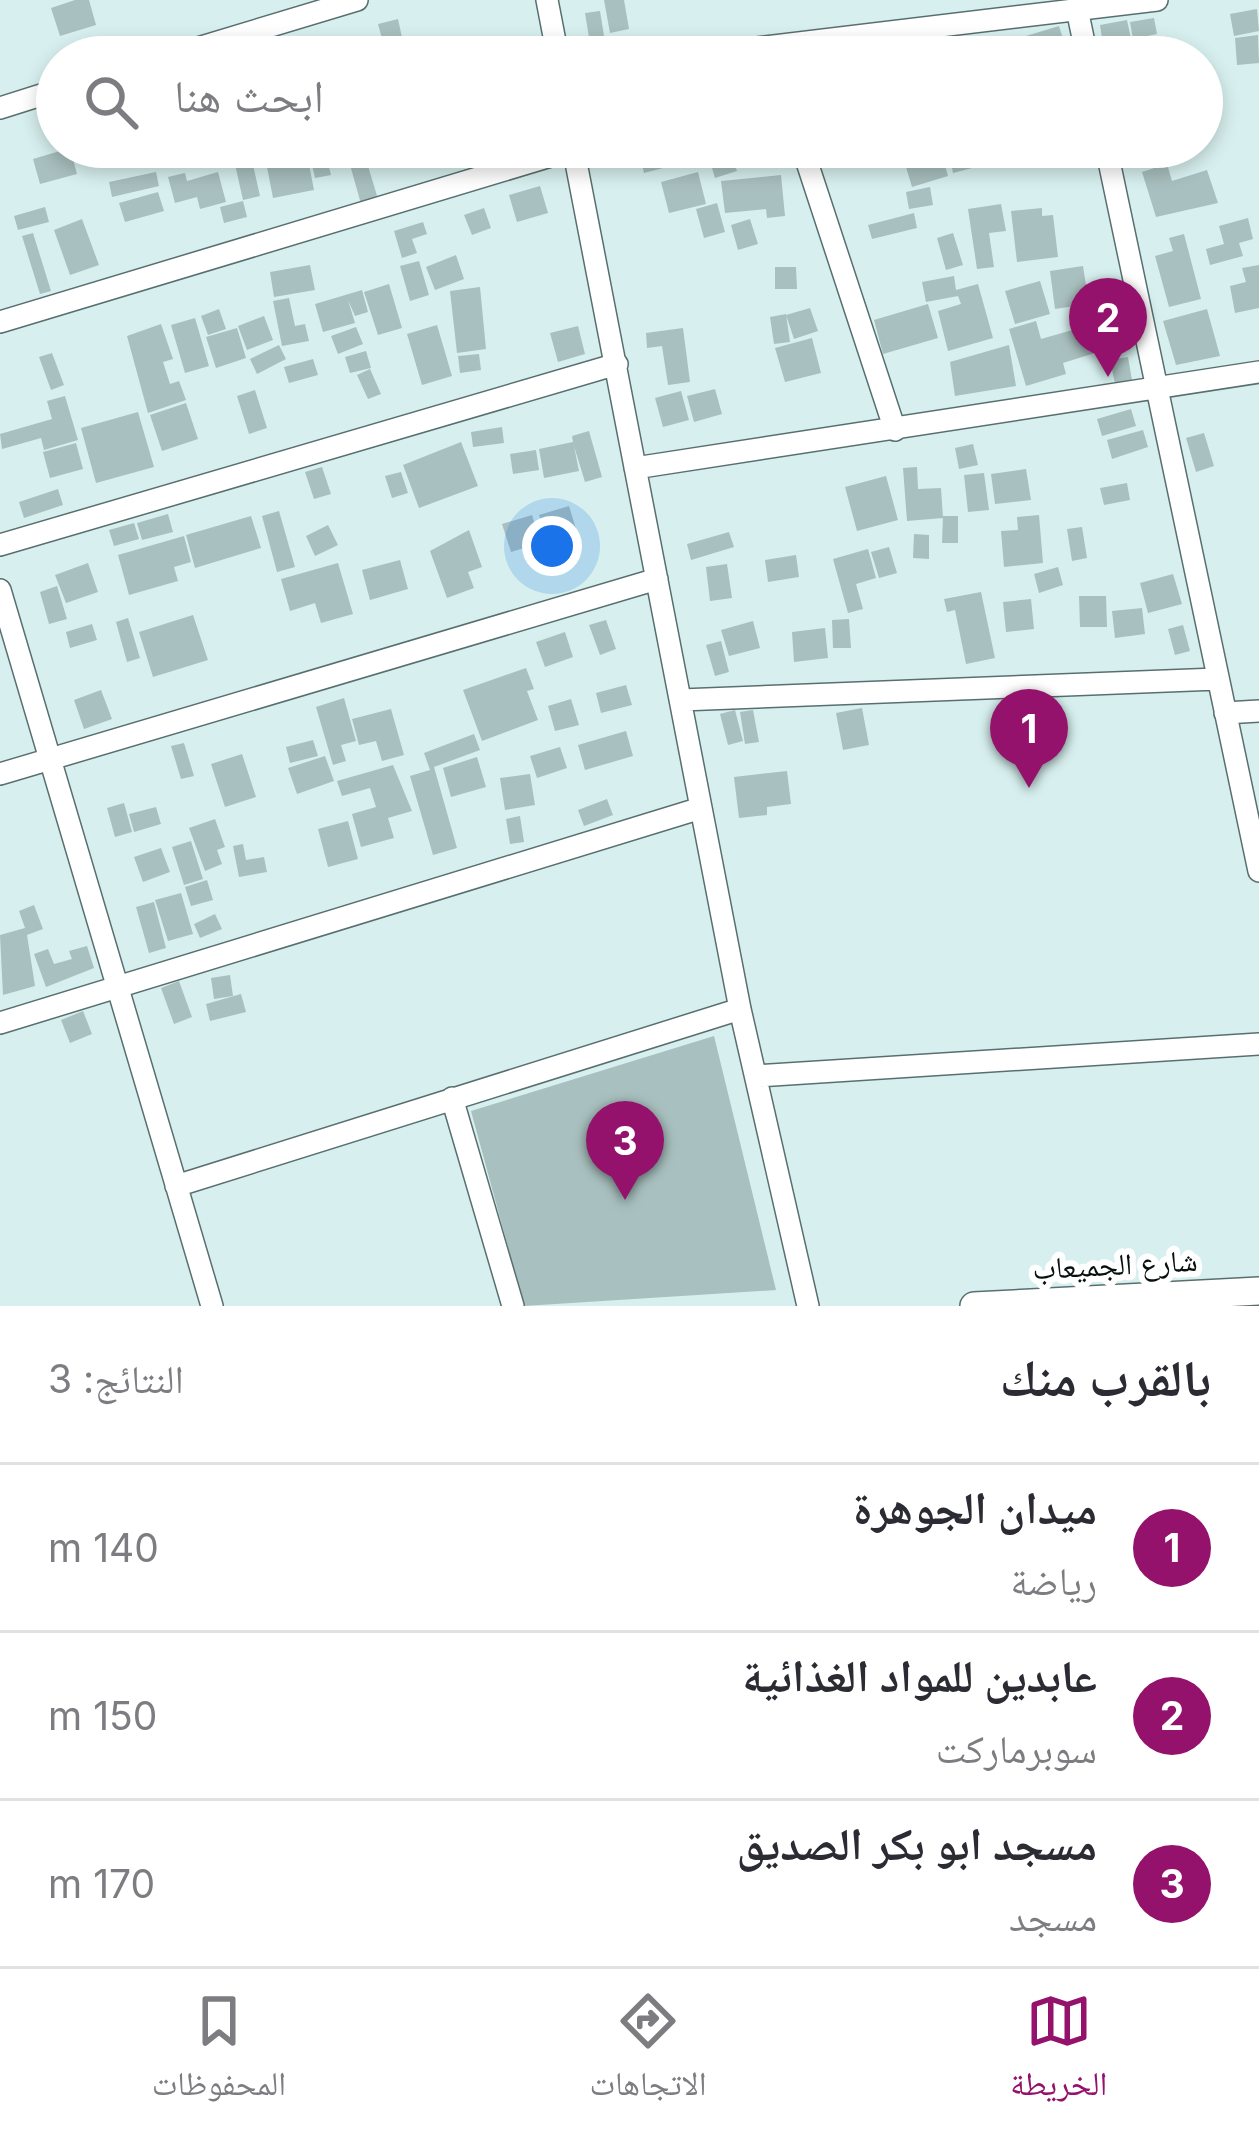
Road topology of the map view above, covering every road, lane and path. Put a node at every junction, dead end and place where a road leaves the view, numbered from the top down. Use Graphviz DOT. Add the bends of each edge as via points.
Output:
graph roads {
  1 [pos="357,0"];
  2 [pos="547,0"];
  3 [pos="1157,0"];
  4 [pos="1077,9"];
  5 [pos="238,36"];
  6 [pos="554,36"];
  7 [pos="884,36"];
  8 [pos="1083,36"];
  9 [pos="36,97"];
  10 [pos="0,108"];
  11 [pos="508,168"];
  12 [pos="578,168"];
  13 [pos="809,168"];
  14 [pos="1110,168"];
  15 [pos="0,322"];
  16 [pos="617,364"];
  17 [pos="1259,372"];
  18 [pos="1157,385"];
  19 [pos="896,430"];
  20 [pos="635,468"];
  21 [pos="0,545"];
  22 [pos="657,580"];
  23 [pos="0,590"];
  24 [pos="1216,679"];
  25 [pos="682,700"];
  26 [pos="1259,711"];
  27 [pos="1225,712"];
  28 [pos="51,758"];
  29 [pos="0,774"];
  30 [pos="701,808"];
  31 [pos="1259,871"];
  32 [pos="116,991"];
  33 [pos="740,1009"];
  34 [pos="0,1023"];
  35 [pos="1259,1044"];
  36 [pos="757,1076"];
  37 [pos="452,1099"];
  38 [pos="176,1186"];
  39 [pos="1259,1291"];
  40 [pos="1144,1300"];
  41 [pos="212,1306"];
  42 [pos="513,1306"];
  43 [pos="808,1306"];
  44 [pos="974,1306"];
  1 -- 5 [label="street"];
  2 -- 6 [label="street"];
  3 -- 4 [label="street"];
  4 -- 7 [label="street"];
  4 -- 8 [label="street"];
  9 -- 10 [label="street"];
  11 -- 15 [label="street"];
  12 -- 16 [label="street"];
  13 -- 19 [label="street"];
  14 -- 18 [label="street"];
  16 -- 20 [label="street"];
  16 -- 21 [label="street"];
  17 -- 18 [label="street"];
  18 -- 19 [label="street"];
  18 -- 24 [label="street"];
  19 -- 20 [label="street"];
  20 -- 22 [label="street"];
  22 -- 25 [label="street"];
  22 -- 28 [label="street"];
  23 -- 28 [label="street"];
  24 -- 25 [label="street"];
  24 -- 27 [label="street"];
  25 -- 30 [label="street"];
  26 -- 27 [label="street"];
  27 -- 31 [label="street"];
  28 -- 29 [label="street"];
  28 -- 32 [label="street"];
  30 -- 32 [label="street"];
  30 -- 33 [label="street"];
  32 -- 34 [label="street"];
  32 -- 38 [label="street"];
  33 -- 36 [label="street"];
  33 -- 37 [label="street"];
  35 -- 36 [label="street"];
  36 -- 43 [label="street"];
  37 -- 38 [label="street"];
  37 -- 42 [label="street"];
  38 -- 41 [label="street"];
  39 -- 40 [label="street, شارع الجميعاب"];
  40 -- 44 [label="street, شارع الجميعاب"];
}
